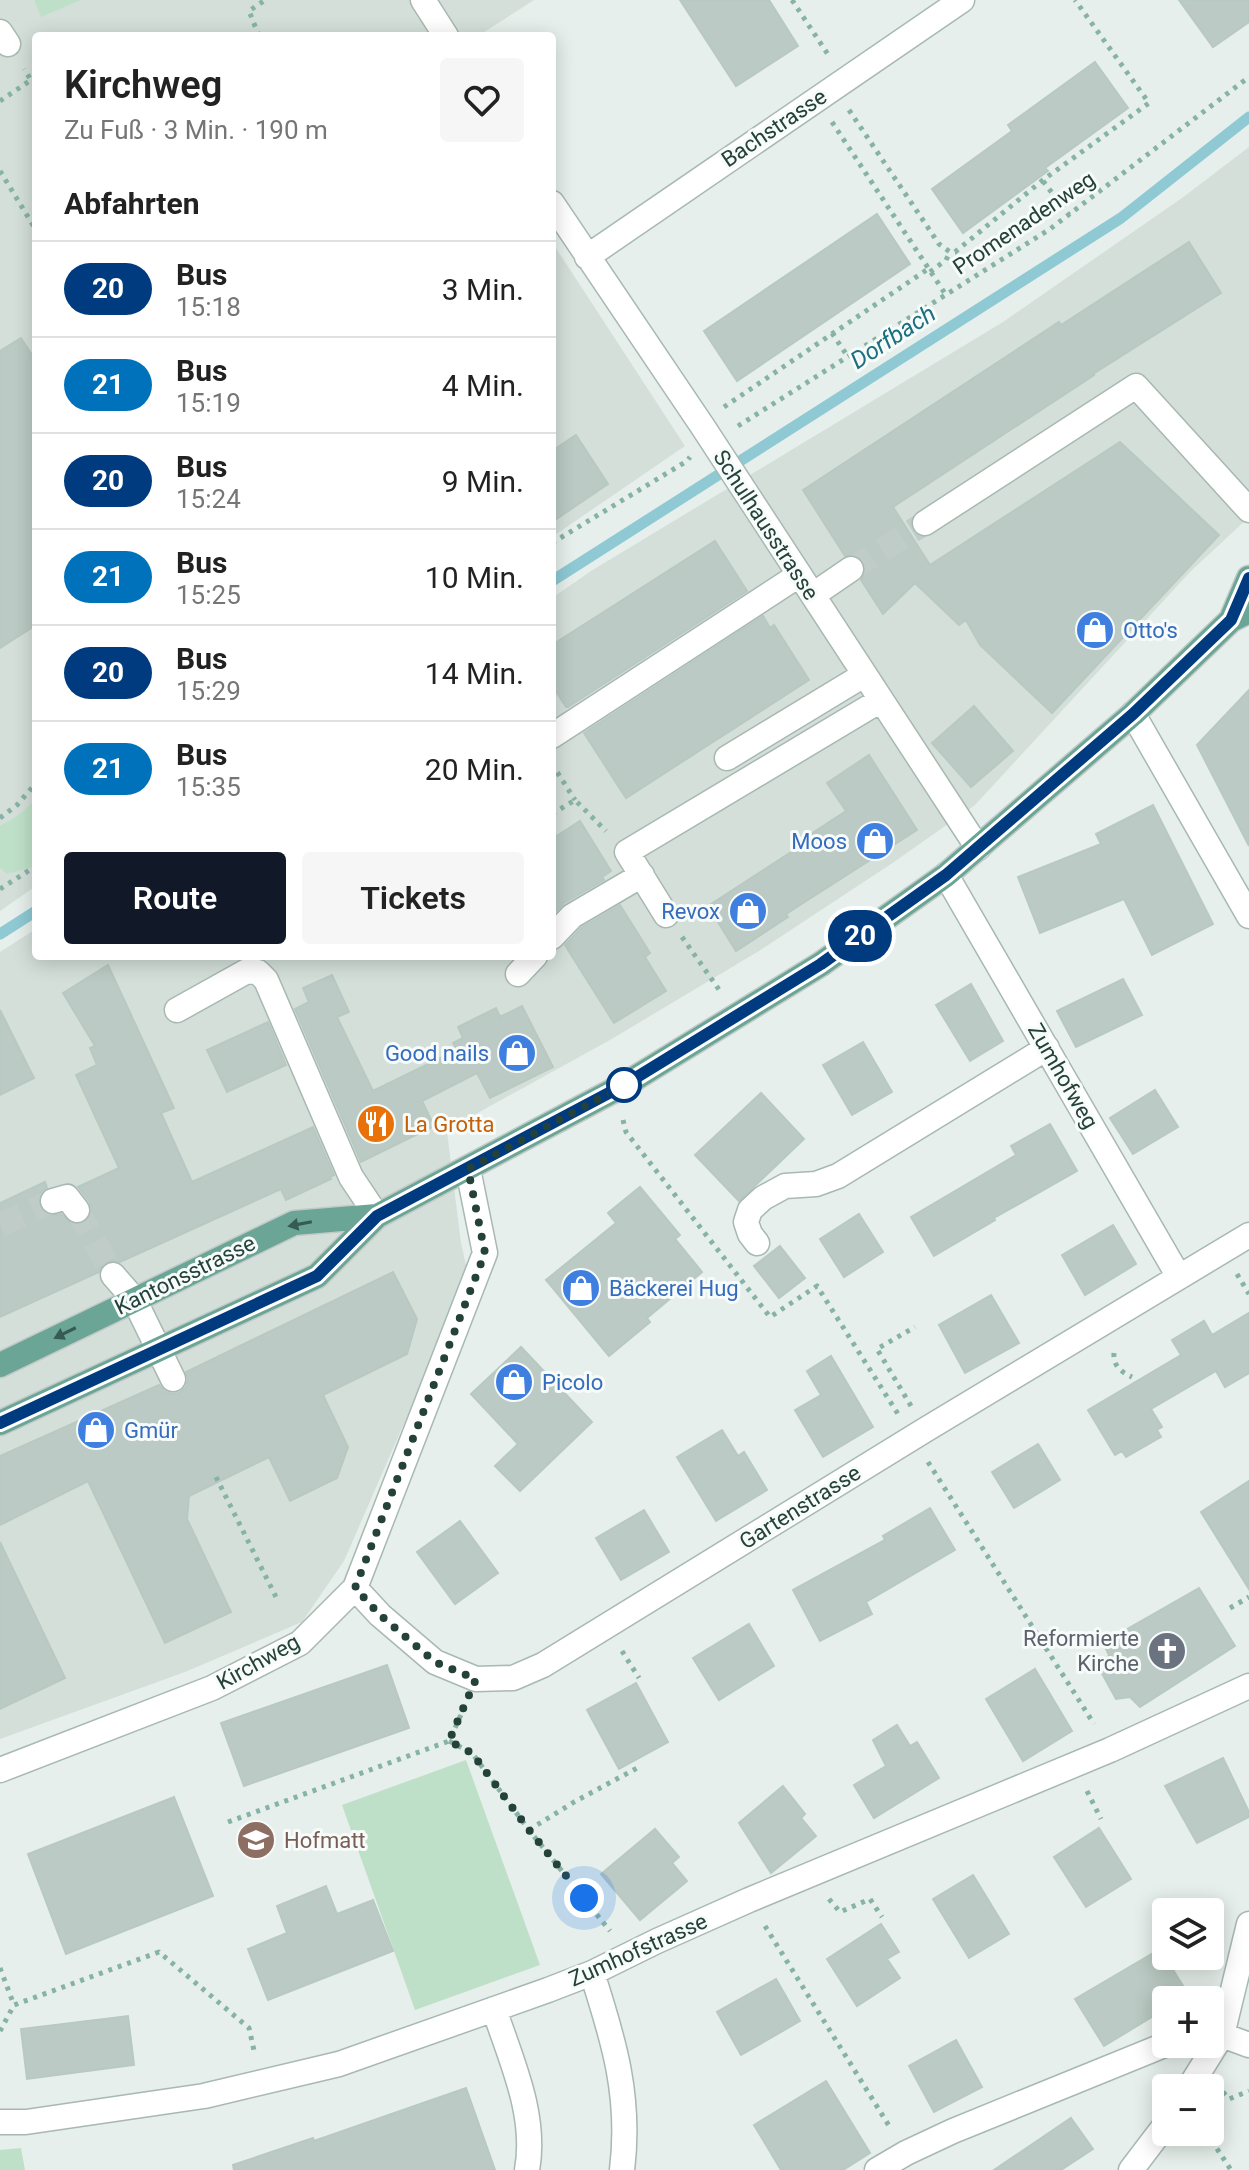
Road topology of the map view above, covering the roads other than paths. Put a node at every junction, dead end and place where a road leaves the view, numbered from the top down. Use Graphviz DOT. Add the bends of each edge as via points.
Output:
graph roads {
  1 [pos="423,0"];
  2 [pos="962,0"];
  3 [pos="443,32"];
  4 [pos="556,209"];
  5 [pos="587,257"];
  6 [pos="1249,510"];
  7 [pos="925,523"];
  8 [pos="851,569"];
  9 [pos="1249,578"];
  10 [pos="806,585"];
  11 [pos="1240,616"];
  12 [pos="864,675"];
  13 [pos="881,700"];
  14 [pos="1133,714"];
  15 [pos="556,733"];
  16 [pos="727,758"];
  17 [pos="978,848"];
  18 [pos="642,875"];
  19 [pos="946,875"];
  20 [pos="1249,916"];
  21 [pos="672,922"];
  22 [pos="556,933"];
  23 [pos="531,960"];
  24 [pos="518,974"];
  25 [pos="177,1010"];
  26 [pos="1047,1048"];
  27 [pos="468,1169"];
  28 [pos="53,1201"];
  29 [pos="77,1210"];
  30 [pos="377,1216"];
  31 [pos="1249,1235"];
  32 [pos="757,1243"];
  33 [pos="113,1275"];
  34 [pos="1179,1277"];
  35 [pos="134,1299"];
  36 [pos="160,1350"];
  37 [pos="0,1365"];
  38 [pos="173,1379"];
  39 [pos="0,1423"];
  40 [pos="355,1588"];
  41 [pos="1249,1686"];
  42 [pos="0,1770"];
  43 [pos="1249,1924"];
  44 [pos="592,1973"];
  45 [pos="1224,2008"];
  46 [pos="494,2009"];
  47 [pos="1224,2037"];
  48 [pos="1249,2045"];
  49 [pos="1152,2050"];
  50 [pos="0,2122"];
  51 [pos="1152,2142"];
  52 [pos="527,2170"];
  53 [pos="622,2170"];
  54 [pos="877,2170"];
  55 [pos="1131,2170"];
  1 -- 3 [label="street"];
  2 -- 5 [label="street, Bachstrasse"];
  4 -- 5 [label="street, Schulhausstrasse"];
  5 -- 10 [label="street, Schulhausstrasse" via="705,449 739,483"];
  6 -- 7 [label="street" via="1136,386"];
  8 -- 10 [label="street"];
  9 -- 11 [label="main road, Kantonsstrasse"];
  10 -- 12 [label="street, Schulhausstrasse"];
  10 -- 15 [label="street"];
  11 -- 14 [label="main road, Kantonsstrasse"];
  12 -- 13 [label="street, Schulhausstrasse"];
  12 -- 16 [label="street"];
  13 -- 17 [label="street, Schulhausstrasse"];
  13 -- 18 [label="street" via="627,852"];
  14 -- 17 [label="main road, Kantonsstrasse"];
  14 -- 20 [label="street"];
  17 -- 19 [label="main road, Kantonsstrasse"];
  18 -- 21 [label="street"];
  18 -- 22 [label="street" via="572,916"];
  19 -- 26 [label="street, Zumhofweg"];
  19 -- 27 [label="main road, Kantonsstrasse" via="821,964 624,1085"];
  23 -- 24 [label="street"];
  25 -- 30 [label="street" via="247,971 266,980 351,1177"];
  26 -- 32 [label="street" via="838,1176 785,1186 763,1198 746,1222"];
  26 -- 34 [label="street, Zumhofweg"];
  27 -- 30 [label="main road, Kantonsstrasse"];
  27 -- 40 [label="street, Kirchweg" via="485,1253"];
  28 -- 29 [label="street" via="67,1197"];
  30 -- 35 [label="main road, Kantonsstrasse, one-way" via="294,1223"];
  30 -- 36 [label="main road, Kantonsstrasse" via="317,1276"];
  31 -- 34 [label="street, Gartenstrasse"];
  33 -- 35 [label="street"];
  34 -- 40 [label="street, Gartenstrasse" via="543,1665 513,1678 476,1679 435,1662"];
  35 -- 36 [label="street"];
  35 -- 37 [label="main road, Kantonsstrasse, one-way"];
  36 -- 38 [label="street"];
  36 -- 39 [label="main road, Kantonsstrasse"];
  40 -- 42 [label="street, Kirchweg" via="300,1643 225,1682"];
  41 -- 44 [label="street, Zumhofstrasse" via="1110,1750 749,1900"];
  43 -- 45 [label="street"];
  44 -- 46 [label="street, Zumhofstrasse"];
  44 -- 53 [label="street" via="622,2087"];
  46 -- 50 [label="street, Zumhofstrasse" via="339,2064 204,2096"];
  46 -- 52 [label="street" via="529,2117"];
  47 -- 48 [label="street"];
  49 -- 54 [label="street" via="953,2131"];
  51 -- 55 [label="street"];
}
